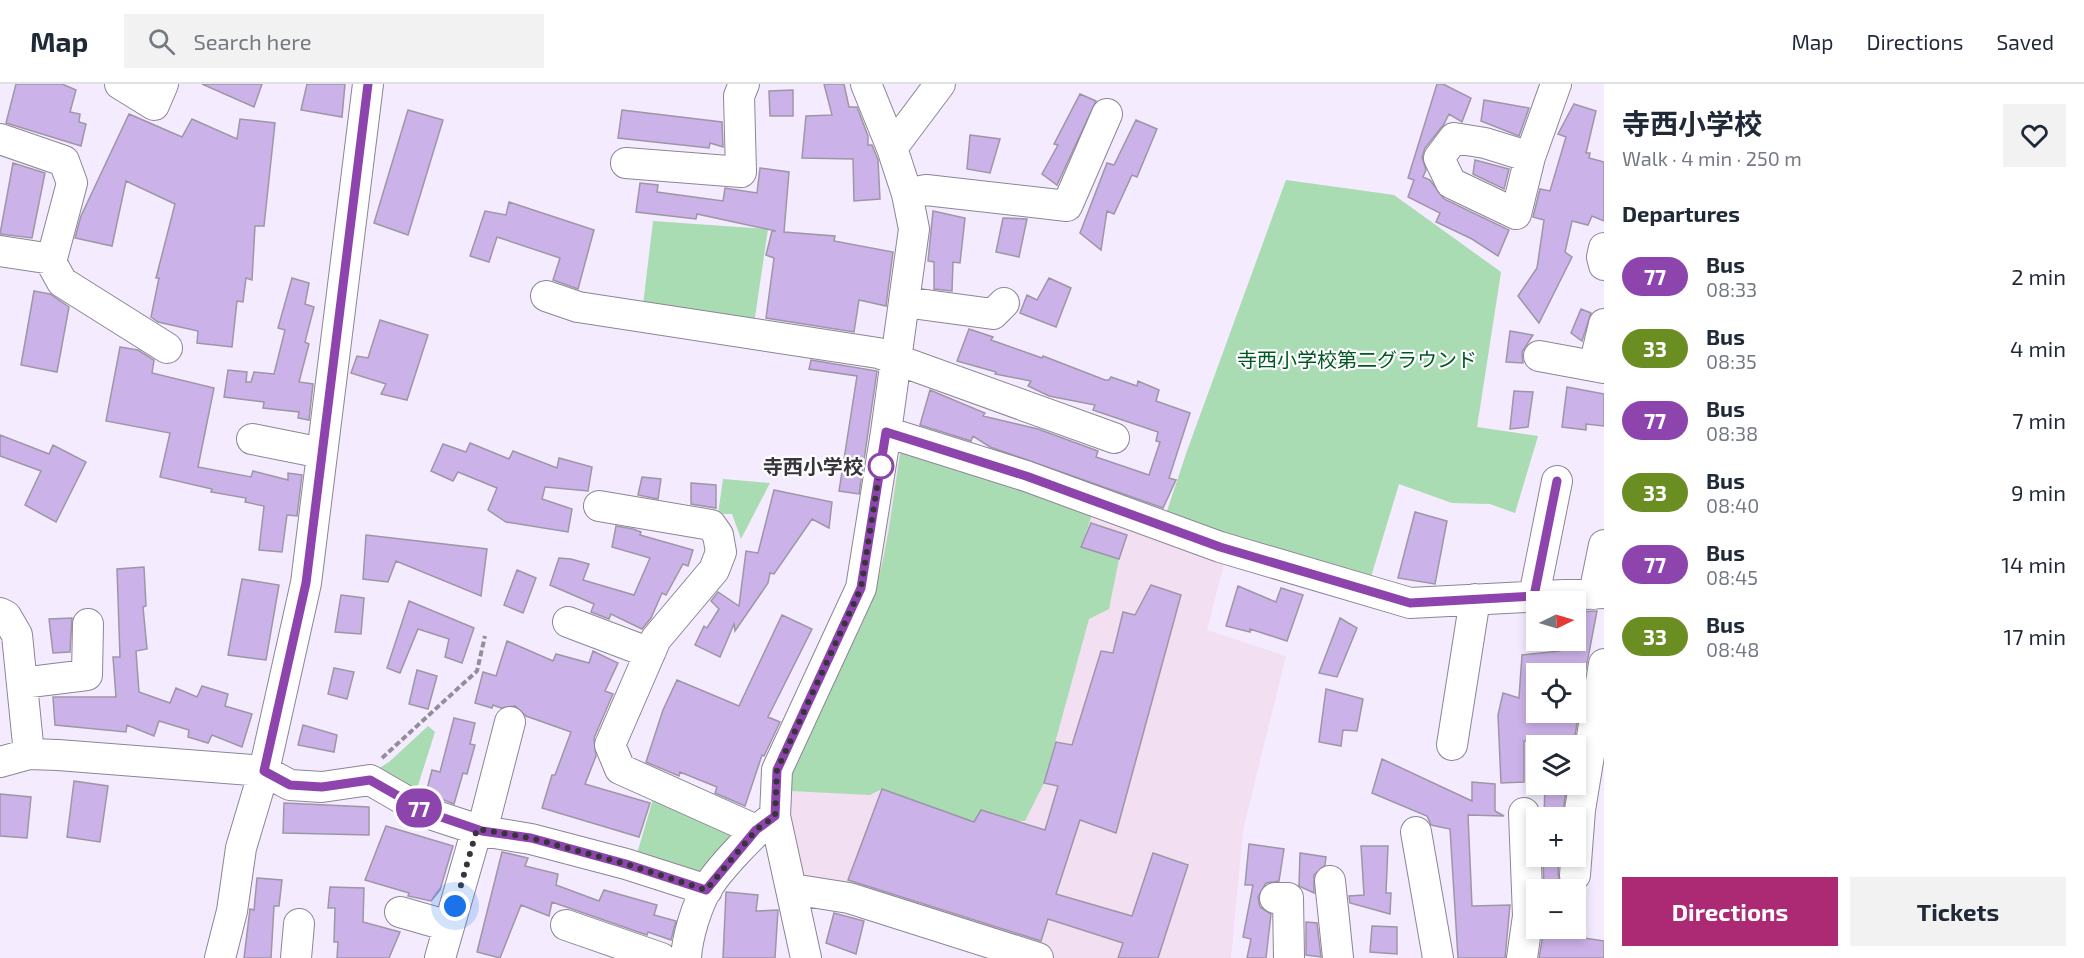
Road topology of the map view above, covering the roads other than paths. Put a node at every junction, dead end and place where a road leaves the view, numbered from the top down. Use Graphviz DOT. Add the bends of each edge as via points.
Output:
graph roads {
  1 [pos="120,84"];
  2 [pos="164,84"];
  3 [pos="368,84"];
  4 [pos="744,84"];
  5 [pos="866,84"];
  6 [pos="940,84"];
  7 [pos="1556,84"];
  8 [pos="1107,114"];
  9 [pos="0,139"];
  10 [pos="892,148"];
  11 [pos="1530,157"];
  12 [pos="626,163"];
  13 [pos="907,194"];
  14 [pos="1604,248"];
  15 [pos="0,251"];
  16 [pos="52,259"];
  17 [pos="1604,265"];
  18 [pos="546,296"];
  19 [pos="904,302"];
  20 [pos="1004,303"];
  21 [pos="1604,324"];
  22 [pos="167,348"];
  23 [pos="1539,356"];
  24 [pos="895,361"];
  25 [pos="1599,367"];
  26 [pos="886,432"];
  27 [pos="1114,438"];
  28 [pos="252,439"];
  29 [pos="322,453"];
  30 [pos="1557,481"];
  31 [pos="599,506"];
  32 [pos="1604,545"];
  33 [pos="1535,591"];
  34 [pos="1599,593"];
  35 [pos="1526,596"];
  36 [pos="1475,599"];
  37 [pos="0,613"];
  38 [pos="568,622"];
  39 [pos="88,624"];
  40 [pos="650,653"];
  41 [pos="1604,664"];
  42 [pos="22,683"];
  43 [pos="510,722"];
  44 [pos="1452,745"];
  45 [pos="29,754"];
  46 [pos="0,762"];
  47 [pos="264,771"];
  48 [pos="1524,813"];
  49 [pos="765,823"];
  50 [pos="480,830"];
  51 [pos="1416,832"];
  52 [pos="1525,867"];
  53 [pos="1330,881"];
  54 [pos="792,889"];
  55 [pos="706,890"];
  56 [pos="1275,898"];
  57 [pos="400,912"];
  58 [pos="300,924"];
  59 [pos="566,925"];
  60 [pos="449,926"];
  61 [pos="220,958"];
  62 [pos="296,958"];
  63 [pos="440,958"];
  64 [pos="661,958"];
  65 [pos="686,958"];
  66 [pos="806,958"];
  67 [pos="1038,958"];
  68 [pos="1289,958"];
  69 [pos="1338,958"];
  70 [pos="1438,958"];
  71 [pos="1522,958"];
  1 -- 2 [label="street" via="154,105"];
  3 -- 29 [label="street"];
  4 -- 12 [label="street" via="739,96 741,172"];
  5 -- 10 [label="street"];
  6 -- 10 [label="street"];
  7 -- 11 [label="street"];
  8 -- 13 [label="street" via="1067,206 926,190"];
  9 -- 16 [label="street" via="64,161 72,183"];
  10 -- 13 [label="street"];
  13 -- 19 [label="street" via="914,229"];
  14 -- 17 [label="street"];
  15 -- 16 [label="street"];
  16 -- 22 [label="street" via="62,282"];
  18 -- 24 [label="street" via="578,307 878,353"];
  19 -- 20 [label="street" via="993,314"];
  19 -- 24 [label="street"];
  21 -- 25 [label="street"];
  23 -- 25 [label="street"];
  24 -- 26 [label="street"];
  24 -- 27 [label="street"];
  26 -- 36 [label="street" via="1026,476 1220,547 1410,603"];
  26 -- 49 [label="street" via="861,588 777,770"];
  28 -- 29 [label="street"];
  29 -- 47 [label="street" via="306,583"];
  30 -- 33 [label="street"];
  31 -- 40 [label="street" via="711,525 718,535 721,552 714,570 656,639"];
  32 -- 34 [label="street"];
  35 -- 36 [label="street"];
  36 -- 44 [label="street"];
  37 -- 42 [label="street" via="17,635"];
  38 -- 40 [label="street"];
  39 -- 42 [label="street" via="87,675"];
  40 -- 49 [label="street" via="610,745 620,769"];
  41 -- 52 [label="street" via="1580,810 1575,871"];
  42 -- 45 [label="street"];
  43 -- 50 [label="street"];
  45 -- 46 [label="street"];
  45 -- 47 [label="street"];
  47 -- 50 [label="street" via="290,785 322,787 370,780 428,813"];
  47 -- 61 [label="street" via="241,848"];
  48 -- 52 [label="street"];
  49 -- 54 [label="street"];
  49 -- 55 [label="street"];
  50 -- 55 [label="street" via="531,838"];
  50 -- 60 [label="street"];
  51 -- 70 [label="street"];
  52 -- 71 [label="street" via="1528,916"];
  53 -- 69 [label="street"];
  54 -- 66 [label="street"];
  54 -- 67 [label="street" via="849,898"];
  55 -- 65 [label="street" via="687,942"];
  56 -- 68 [label="street" via="1288,898"];
  57 -- 60 [label="street"];
  58 -- 62 [label="street"];
  59 -- 64 [label="street"];
  60 -- 63 [label="street"];
}
